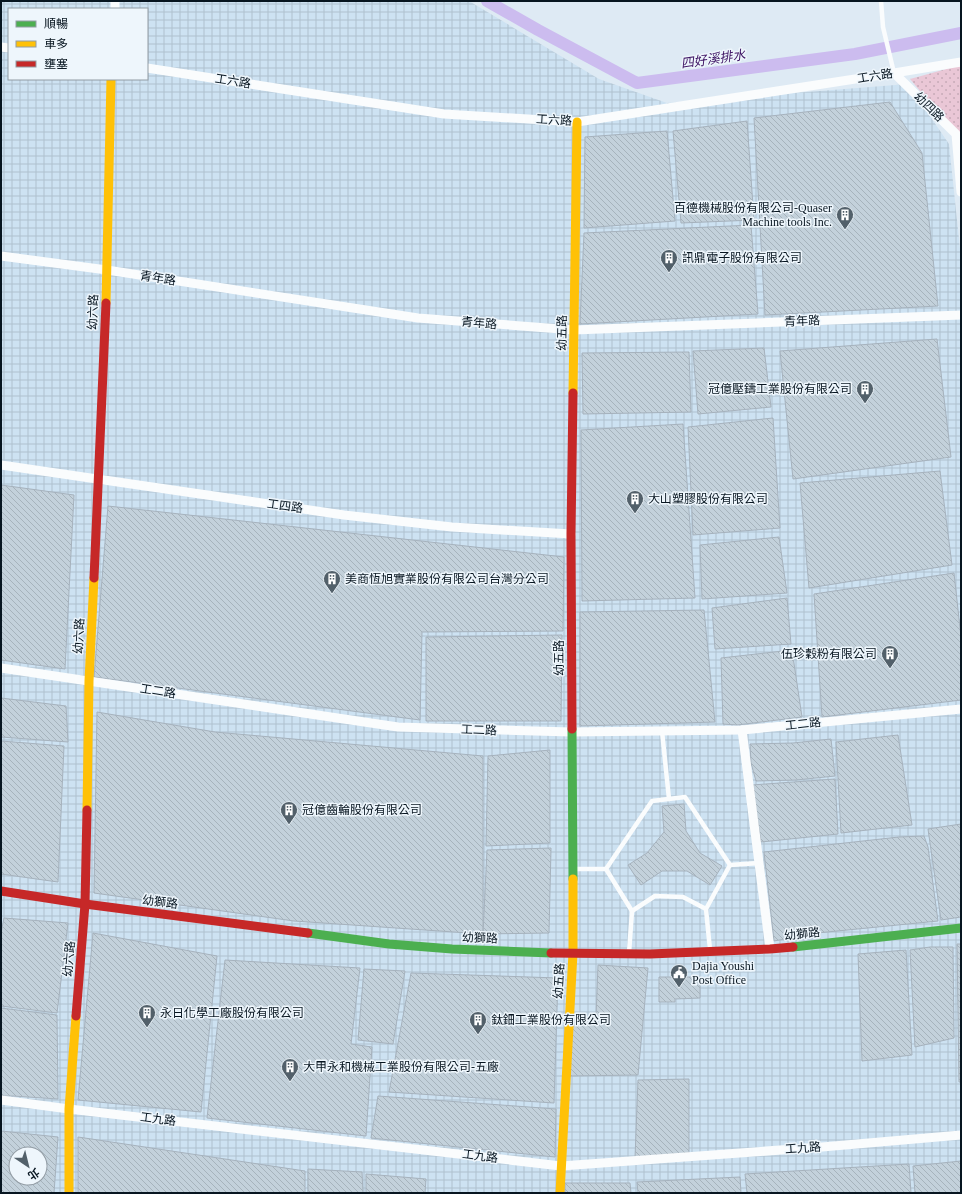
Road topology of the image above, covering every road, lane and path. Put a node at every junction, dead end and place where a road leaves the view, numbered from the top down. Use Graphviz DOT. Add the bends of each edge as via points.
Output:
graph roads {
  1 [pos="881,1"];
  2 [pos="961,62"];
  3 [pos="148,68"];
  4 [pos="894,73"];
  5 [pos="111,80"];
  6 [pos="577,122"];
  7 [pos="959,133"];
  8 [pos="961,192"];
  9 [pos="1,256"];
  10 [pos="107,270"];
  11 [pos="961,315"];
  12 [pos="574,330"];
  13 [pos="1,465"];
  14 [pos="99,479"];
  15 [pos="571,534"];
  16 [pos="1,668"];
  17 [pos="89,681"];
  18 [pos="961,710"];
  19 [pos="742,730"];
  20 [pos="662,731"];
  21 [pos="571,732"];
  22 [pos="669,799"];
  23 [pos="759,863"];
  24 [pos="730,864"];
  25 [pos="572,869"];
  26 [pos="606,869"];
  27 [pos="1,892"];
  28 [pos="85,904"];
  29 [pos="706,909"];
  30 [pos="632,911"];
  31 [pos="961,928"];
  32 [pos="770,949"];
  33 [pos="710,952"];
  34 [pos="573,954"];
  35 [pos="629,954"];
  36 [pos="1,1100"];
  37 [pos="69,1109"];
  38 [pos="961,1135"];
  39 [pos="560,1166"];
  40 [pos="69,1193"];
  41 [pos="560,1193"];
  1 -- 4 [label="lane" via="883,26"];
  2 -- 4 [label="street, 工六路"];
  3 -- 6 [label="street, 工六路" via="444,114"];
  4 -- 6 [label="street, 工六路"];
  4 -- 7 [label="street, 幼四路"];
  5 -- 10 [label="street, 幼六路"];
  6 -- 12 [label="street, 幼五路"];
  7 -- 8 [label="street, 幼四路"];
  9 -- 10 [label="street, 青年路"];
  10 -- 12 [label="street, 青年路" via="418,318"];
  10 -- 14 [label="street, 幼六路"];
  11 -- 12 [label="street, 青年路"];
  12 -- 15 [label="street, 幼五路"];
  13 -- 14 [label="street, 工四路"];
  14 -- 15 [label="street, 工四路" via="344,515 452,527"];
  14 -- 17 [label="street, 幼六路"];
  15 -- 21 [label="street, 幼五路"];
  16 -- 17 [label="street, 工二路"];
  17 -- 21 [label="street, 工二路" via="398,727"];
  17 -- 28 [label="street, 幼六路"];
  18 -- 19 [label="street, 工二路"];
  19 -- 20 [label="street, 工二路"];
  19 -- 23 [label="street"];
  20 -- 21 [label="street, 工二路"];
  20 -- 22 [label="lane"];
  21 -- 25 [label="street, 幼五路"];
  22 -- 24 [label="lane" via="685,797"];
  22 -- 26 [label="lane" via="652,801"];
  23 -- 24 [label="lane"];
  23 -- 32 [label="street"];
  24 -- 29 [label="lane"];
  25 -- 26 [label="lane"];
  25 -- 34 [label="street, 幼五路"];
  26 -- 30 [label="lane"];
  27 -- 28 [label="street, 幼獅路"];
  28 -- 34 [label="street, 幼獅路" via="389,944"];
  28 -- 37 [label="street, 幼六路"];
  29 -- 30 [label="lane" via="683,897 655,896"];
  29 -- 33 [label="lane"];
  30 -- 35 [label="lane"];
  31 -- 32 [label="street, 幼獅路"];
  32 -- 33 [label="street, 幼獅路"];
  33 -- 35 [label="street, 幼獅路"];
  34 -- 35 [label="street, 幼獅路"];
  34 -- 39 [label="street, 幼五路"];
  36 -- 37 [label="street, 工九路"];
  37 -- 39 [label="street, 工九路"];
  37 -- 40 [label="street, 幼六路"];
  38 -- 39 [label="street, 工九路"];
  39 -- 41 [label="street, 幼五路"];
}
